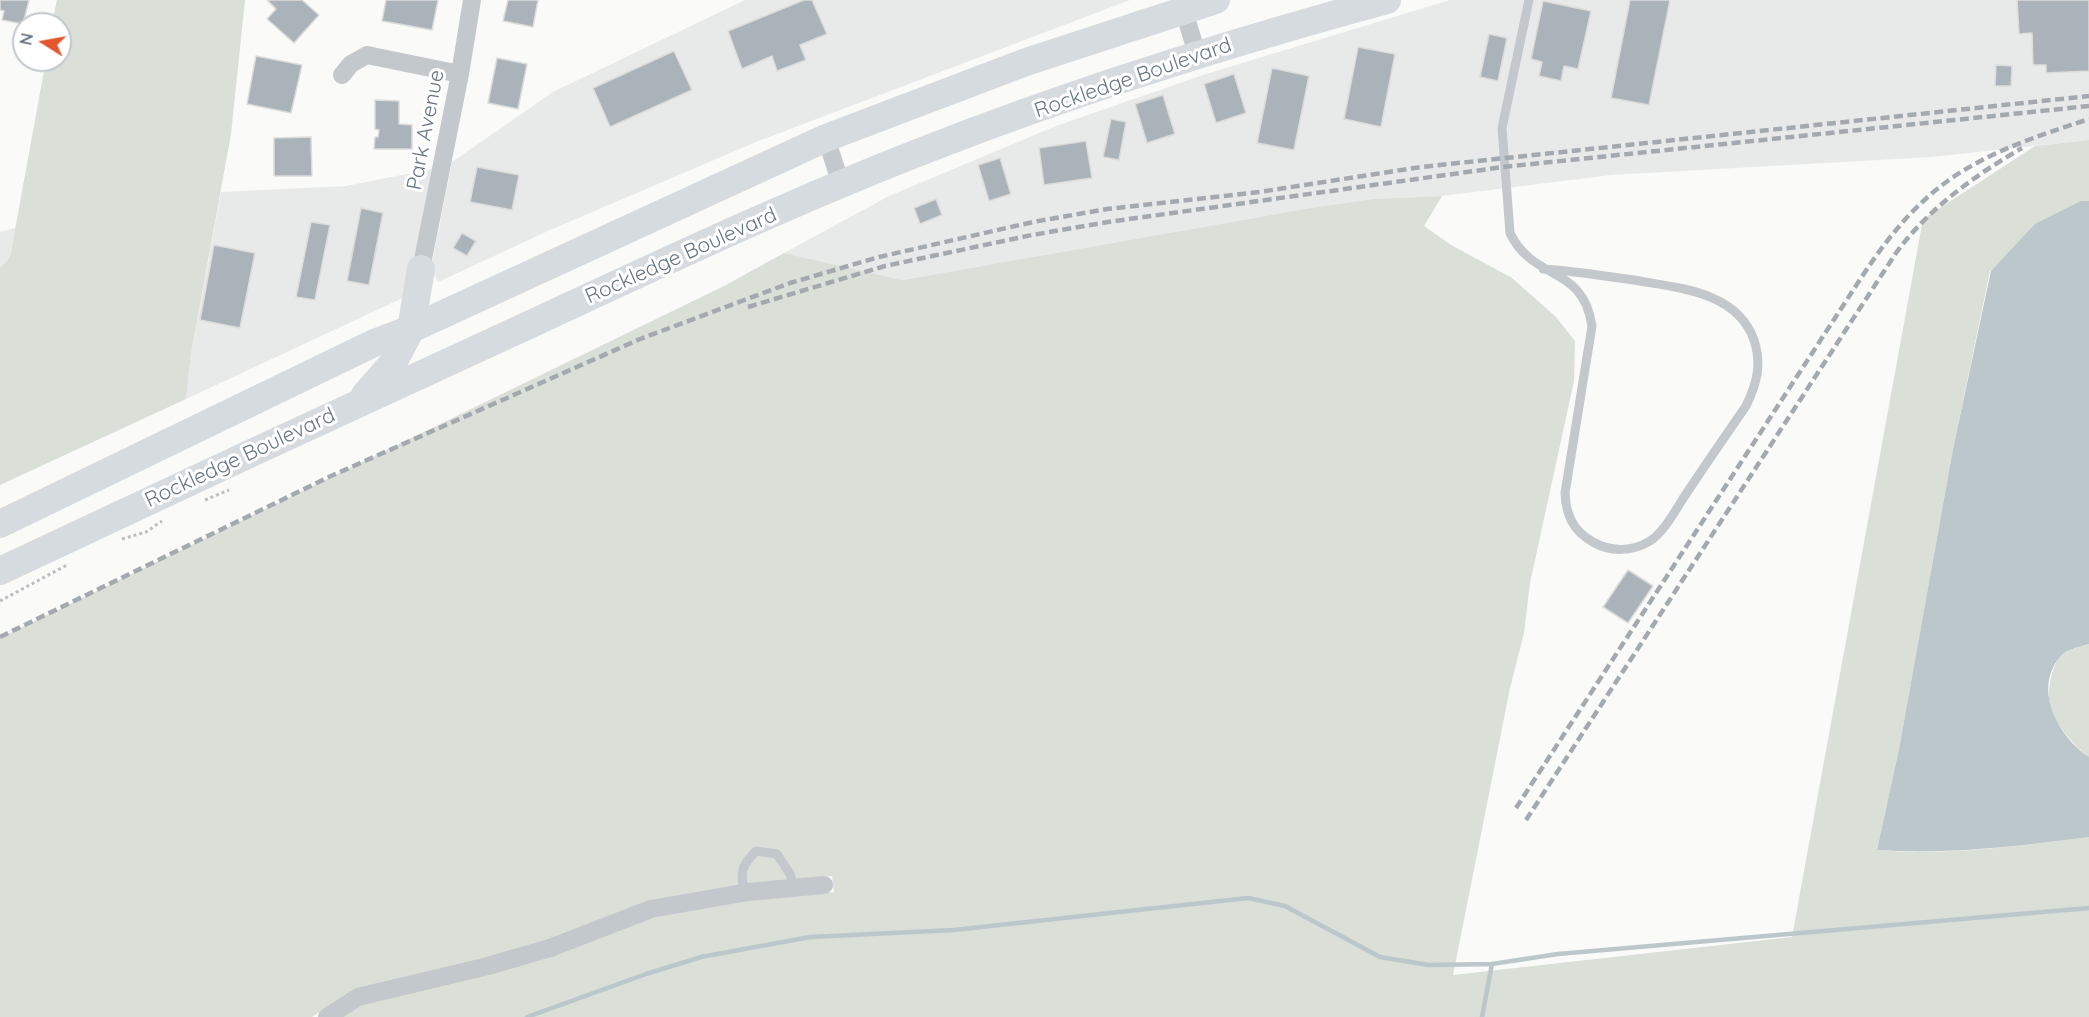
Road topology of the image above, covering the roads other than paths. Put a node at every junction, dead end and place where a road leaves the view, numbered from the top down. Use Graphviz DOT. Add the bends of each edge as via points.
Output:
graph roads {
  1 [pos="472,0"];
  2 [pos="1216,0"];
  3 [pos="1386,0"];
  4 [pos="1529,0"];
  5 [pos="1184,10"];
  6 [pos="1197,54"];
  7 [pos="460,74"];
  8 [pos="342,75"];
  9 [pos="826,138"];
  10 [pos="842,184"];
  11 [pos="421,269"];
  12 [pos="1543,269"];
  13 [pos="476,300"];
  14 [pos="440,315"];
  15 [pos="411,329"];
  16 [pos="456,358"];
  17 [pos="357,403"];
  18 [pos="0,524"];
  19 [pos="0,572"];
  20 [pos="824,885"];
  21 [pos="794,887"];
  22 [pos="745,892"];
  23 [pos="327,1017"];
  1 -- 7 [label="street, Park Avenue"];
  2 -- 5 [label="main road, Rockledge Boulevard"];
  3 -- 6 [label="main road, Rockledge Boulevard"];
  4 -- 12 [label="lane" via="1502,128 1502,147 1510,233 1516,247"];
  5 -- 6 [label="street"];
  5 -- 9 [label="main road, Rockledge Boulevard" via="1026,62"];
  6 -- 10 [label="main road, Rockledge Boulevard" via="922,151"];
  7 -- 8 [label="street" via="367,55"];
  7 -- 11 [label="street, Park Avenue"];
  9 -- 10 [label="street"];
  9 -- 13 [label="main road, Rockledge Boulevard"];
  10 -- 16 [label="main road, Rockledge Boulevard"];
  11 -- 13 [label="main road" via="438,293"];
  11 -- 15 [label="main road"];
  12 -- 12 [label="lane" via="1563,278 1582,294 1589,306 1592,326 1565,508 1584,537 1613,550 1629,549 1650,541 1667,522 1746,406 1760,368 1757,349 1741,315 1714,298 1670,286"];
  13 -- 14 [label="main road, Rockledge Boulevard"];
  14 -- 15 [label="main road, Rockledge Boulevard"];
  14 -- 16 [label="main road"];
  15 -- 17 [label="main road" via="393,363"];
  15 -- 18 [label="main road, Rockledge Boulevard" via="374,343"];
  16 -- 17 [label="main road, Rockledge Boulevard"];
  17 -- 19 [label="main road, Rockledge Boulevard"];
  20 -- 21 [label="street"];
  21 -- 22 [label="street"];
  21 -- 22 [label="lane" via="777,854 756,851 743,864 741,879"];
  22 -- 23 [label="street" via="651,909 550,948 358,997"];
}
